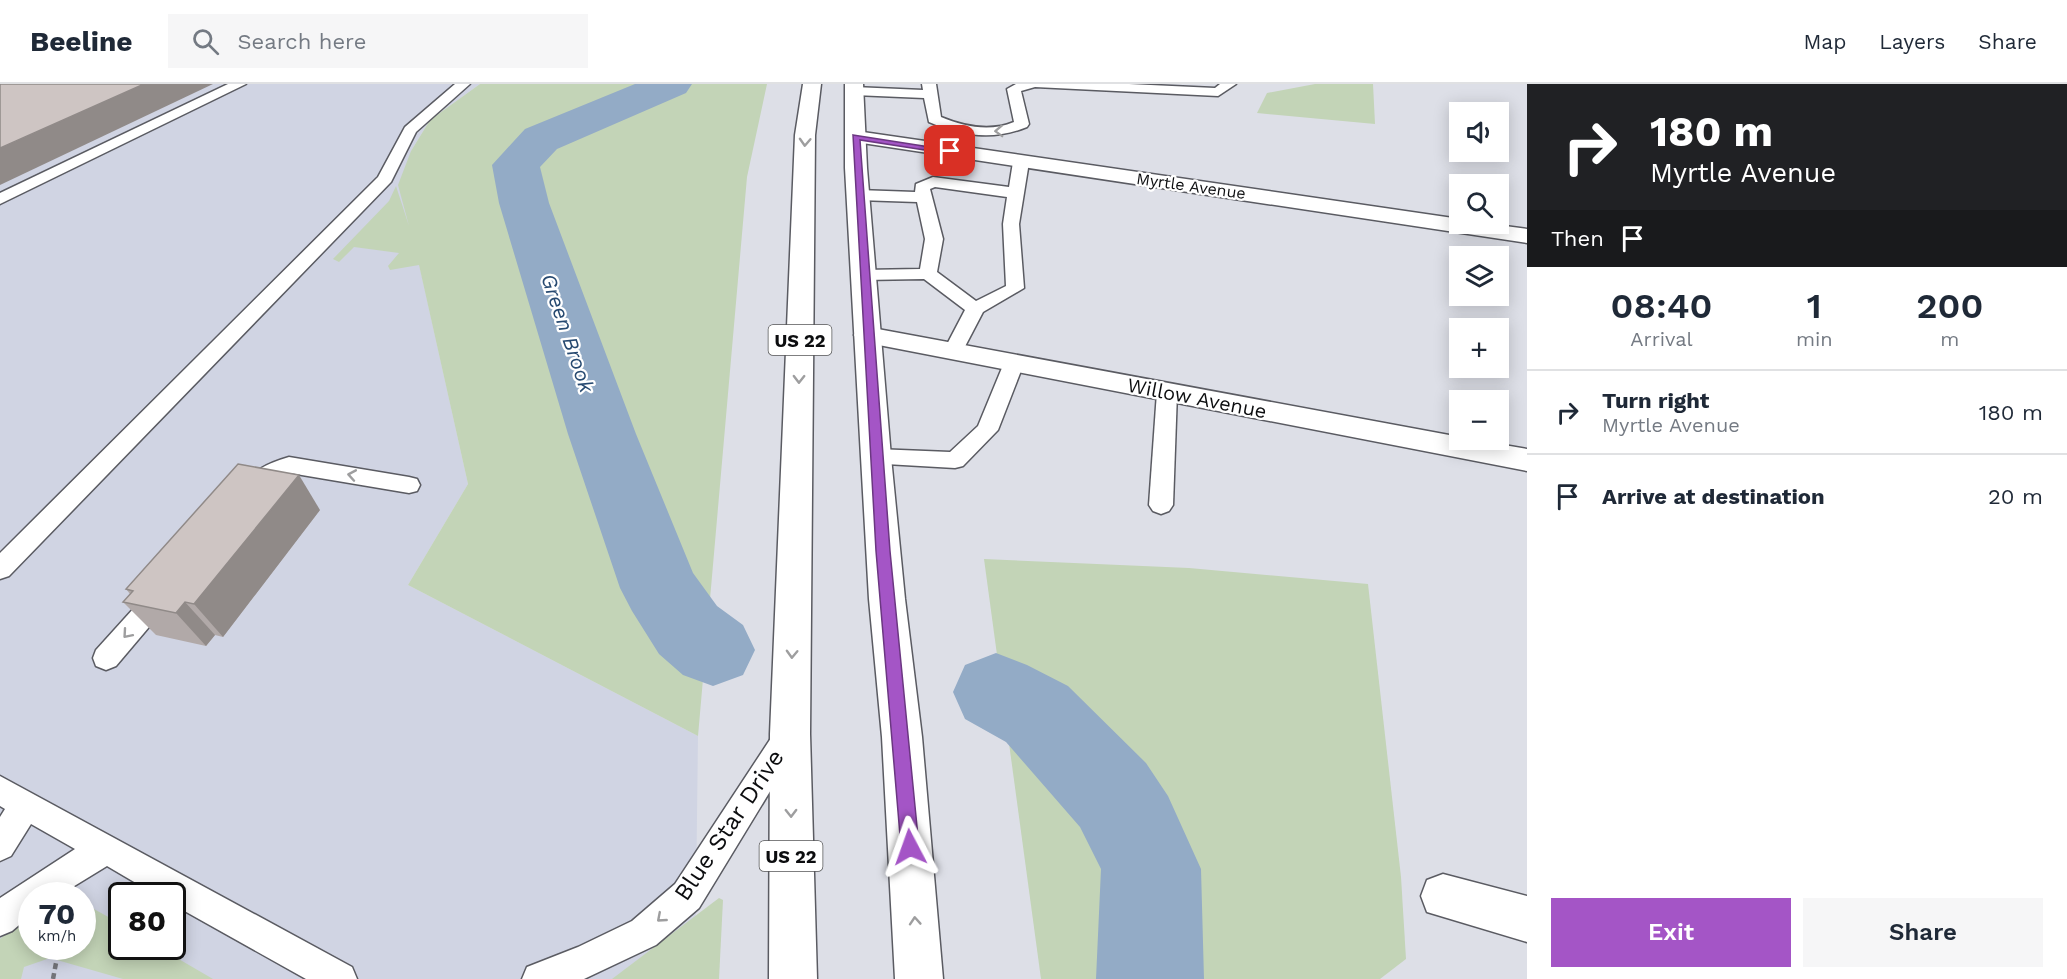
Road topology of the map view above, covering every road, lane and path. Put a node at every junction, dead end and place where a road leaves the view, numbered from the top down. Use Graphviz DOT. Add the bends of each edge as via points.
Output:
graph roads {
  1 [pos="239,84"];
  2 [pos="463,84"];
  3 [pos="812,84"];
  4 [pos="1031,84"];
  5 [pos="1038,84"];
  6 [pos="1229,84"];
  7 [pos="854,88"];
  8 [pos="930,89"];
  9 [pos="856,137"];
  10 [pos="1021,162"];
  11 [pos="1016,193"];
  12 [pos="858,195"];
  13 [pos="924,197"];
  14 [pos="0,199"];
  15 [pos="1527,236"];
  16 [pos="928,274"];
  17 [pos="863,275"];
  18 [pos="975,309"];
  19 [pos="867,335"];
  20 [pos="953,352"];
  21 [pos="1014,363"];
  22 [pos="1167,392"];
  23 [pos="876,457"];
  24 [pos="1527,460"];
  25 [pos="410,485"];
  26 [pos="1161,505"];
  27 [pos="236,508"];
  28 [pos="0,569"];
  29 [pos="175,578"];
  30 [pos="106,658"];
  31 [pos="790,734"];
  32 [pos="13,797"];
  33 [pos="0,845"];
  34 [pos="107,849"];
  35 [pos="1443,896"];
  36 [pos="0,919"];
  37 [pos="1527,919"];
  38 [pos="56,963"];
  39 [pos="53,979"];
  40 [pos="340,979"];
  41 [pos="539,979"];
  42 [pos="793,979"];
  43 [pos="919,979"];
  1 -- 14 [label="lane"];
  2 -- 28 [label="lane" via="410,130 385,179"];
  3 -- 31 [label="main road, US 22, one-way" via="805,135"];
  4 -- 8 [label="lane, one-way" via="1014,89 1022,123 1006,132 956,130 934,119"];
  5 -- 6 [label="lane" via="1218,92"];
  7 -- 8 [label="lane"];
  7 -- 9 [label="main road"];
  9 -- 10 [label="main road, Myrtle Avenue"];
  9 -- 12 [label="main road"];
  10 -- 11 [label="lane"];
  10 -- 15 [label="main road, Myrtle Avenue"];
  11 -- 13 [label="lane" via="933,182 922,187"];
  11 -- 18 [label="lane" via="1011,224 1015,288"];
  12 -- 13 [label="lane"];
  12 -- 17 [label="main road"];
  13 -- 16 [label="lane" via="934,239"];
  16 -- 17 [label="lane"];
  16 -- 18 [label="lane"];
  17 -- 19 [label="main road"];
  18 -- 20 [label="lane"];
  19 -- 20 [label="main road, Willow Avenue"];
  19 -- 23 [label="main road"];
  20 -- 21 [label="main road, Willow Avenue"];
  21 -- 22 [label="main road, Willow Avenue"];
  21 -- 23 [label="lane" via="987,430 955,460"];
  22 -- 24 [label="main road, Willow Avenue"];
  22 -- 26 [label="lane"];
  43 -- 23 [label="main road, one-way"];
  25 -- 27 [label="lane, one-way" via="289,465 270,472"];
  29 -- 30 [label="lane, one-way"];
  31 -- 41 [label="lane, Blue Star Drive, one-way" via="687,896 644,933"];
  31 -- 42 [label="main road, US 22, one-way"];
  32 -- 33 [label="lane"];
  32 -- 34 [label="lane"];
  34 -- 36 [label="lane" via="61,874"];
  34 -- 40 [label="lane"];
  35 -- 37 [label="main road"];
  38 -- 39 [label="path"];
}
